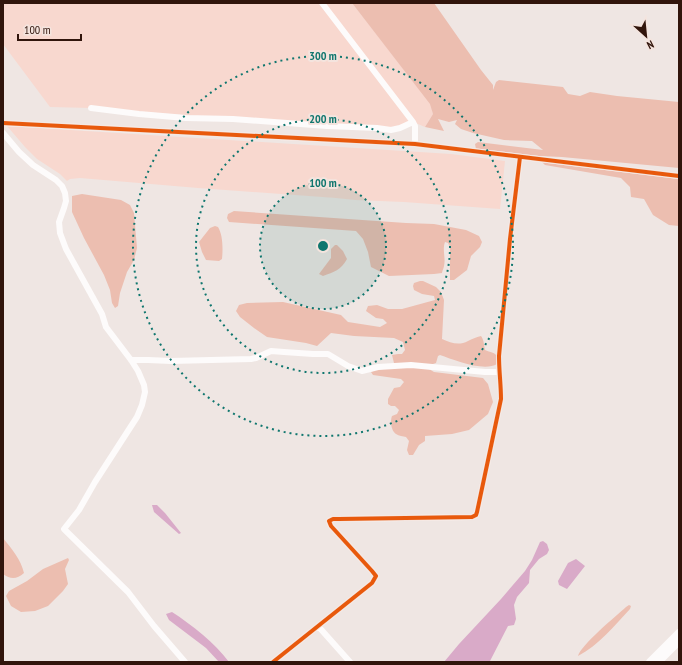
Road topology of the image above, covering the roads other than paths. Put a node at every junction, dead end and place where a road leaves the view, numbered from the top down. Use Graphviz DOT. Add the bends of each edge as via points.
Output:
graph roads {
  1 [pos="322,3"];
  2 [pos="90,108"];
  3 [pos="413,122"];
  4 [pos="3,123"];
  5 [pos="3,133"];
  6 [pos="415,144"];
  7 [pos="520,157"];
  8 [pos="679,176"];
  9 [pos="131,360"];
  10 [pos="499,372"];
  11 [pos="318,626"];
  12 [pos="679,633"];
  13 [pos="679,641"];
  14 [pos="185,662"];
  15 [pos="273,662"];
  16 [pos="350,662"];
  17 [pos="650,662"];
  18 [pos="658,662"];
  1 -- 3 [label="street"];
  2 -- 3 [label="street" via="186,118 391,130"];
  3 -- 6 [label="street"];
  4 -- 6 [label="street"];
  5 -- 9 [label="street" via="33,165 62,186 66,201 59,222 60,233 102,314 106,327"];
  6 -- 7 [label="street"];
  7 -- 8 [label="street"];
  7 -- 10 [label="street"];
  9 -- 10 [label="street" via="251,359 271,352 284,352 328,354 362,371 378,367 412,365"];
  9 -- 14 [label="street" via="144,385 142,405 79,510 64,529 128,592"];
  10 -- 11 [label="street" via="500,399 476,515 472,518 339,518 329,521 376,576 372,583"];
  11 -- 15 [label="street"];
  11 -- 16 [label="street"];
  12 -- 17 [label="main road"];
  13 -- 18 [label="main road"];
}
